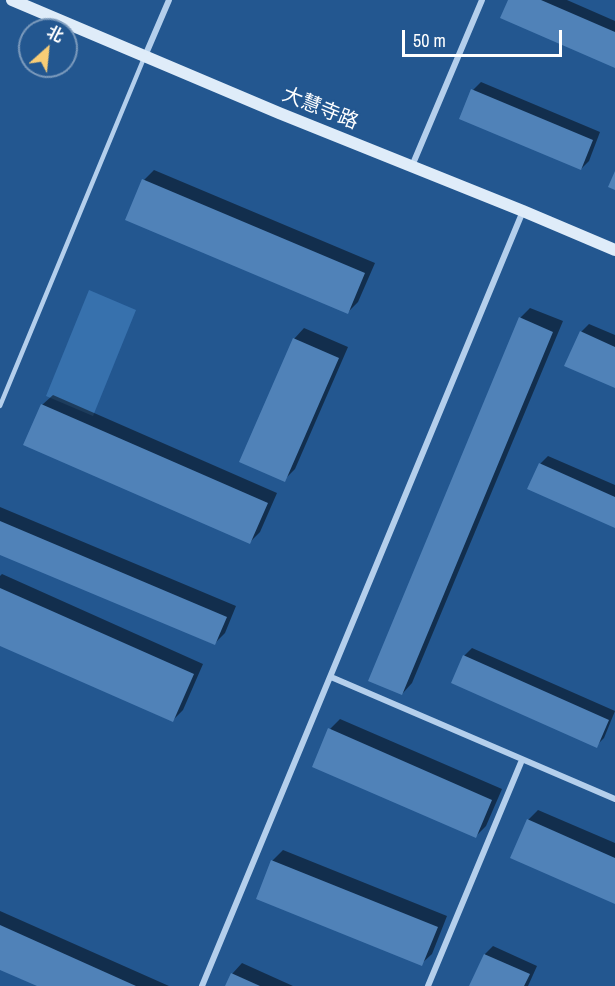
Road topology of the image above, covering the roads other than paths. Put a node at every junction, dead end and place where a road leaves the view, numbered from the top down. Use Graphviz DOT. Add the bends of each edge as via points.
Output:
graph roads {
  1 [pos="12,0"];
  2 [pos="169,0"];
  3 [pos="482,0"];
  4 [pos="145,56"];
  5 [pos="412,167"];
  6 [pos="523,211"];
  7 [pos="615,250"];
  8 [pos="0,406"];
  9 [pos="331,677"];
  10 [pos="522,760"];
  11 [pos="615,799"];
  12 [pos="202,986"];
  13 [pos="428,986"];
  1 -- 4 [label="street, 大慧寺路"];
  2 -- 4 [label="street"];
  3 -- 5 [label="street"];
  4 -- 5 [label="street, 大慧寺路"];
  4 -- 8 [label="lane"];
  5 -- 6 [label="street, 大慧寺路"];
  6 -- 7 [label="street, 大慧寺路"];
  6 -- 9 [label="street"];
  9 -- 10 [label="street"];
  9 -- 12 [label="street"];
  10 -- 11 [label="street"];
  10 -- 13 [label="street"];
}
